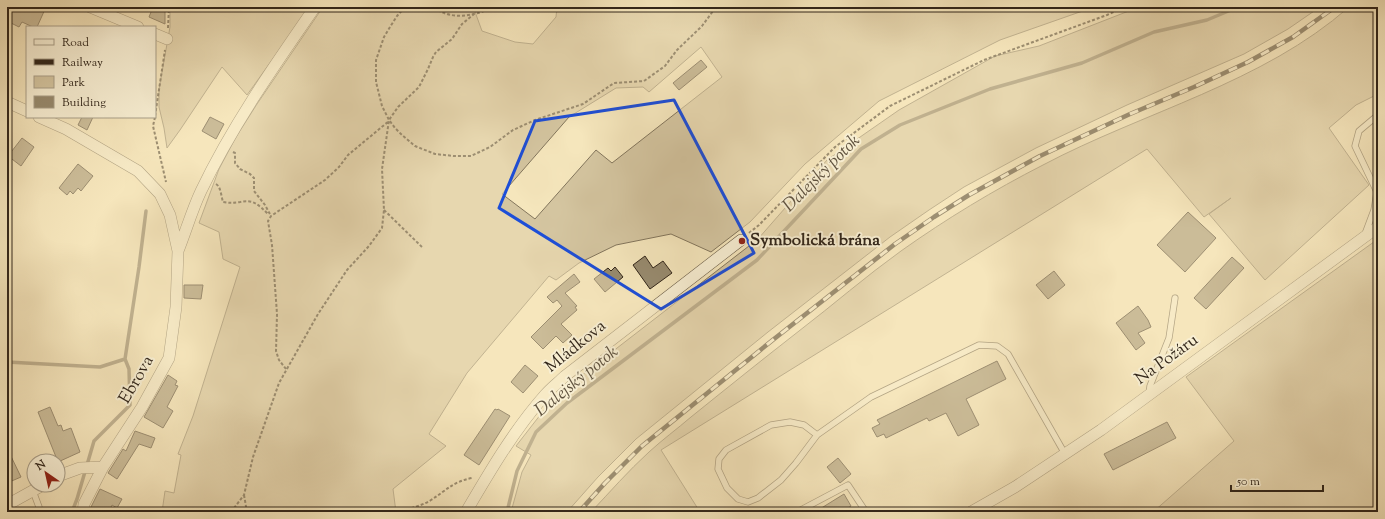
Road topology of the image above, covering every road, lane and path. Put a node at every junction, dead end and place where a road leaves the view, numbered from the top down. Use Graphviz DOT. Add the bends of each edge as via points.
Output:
graph roads {
  1 [pos="90,7"];
  2 [pos="169,7"];
  3 [pos="315,7"];
  4 [pos="405,7"];
  5 [pos="434,7"];
  6 [pos="493,7"];
  7 [pos="716,7"];
  8 [pos="1125,7"];
  9 [pos="474,14"];
  10 [pos="136,26"];
  11 [pos="156,34"];
  12 [pos="167,39"];
  13 [pos="7,102"];
  14 [pos="156,110"];
  15 [pos="26,111"];
  16 [pos="1378,115"];
  17 [pos="41,118"];
  18 [pos="155,118"];
  19 [pos="390,120"];
  20 [pos="225,145"];
  21 [pos="167,185"];
  22 [pos="201,192"];
  23 [pos="384,210"];
  24 [pos="271,216"];
  25 [pos="1378,227"];
  26 [pos="1364,237"];
  27 [pos="741,240"];
  28 [pos="422,247"];
  29 [pos="178,250"];
  30 [pos="1175,298"];
  31 [pos="286,370"];
  32 [pos="1149,394"];
  33 [pos="817,435"];
  34 [pos="1065,454"];
  35 [pos="99,467"];
  36 [pos="66,473"];
  37 [pos="485,480"];
  38 [pos="28,493"];
  39 [pos="33,493"];
  40 [pos="244,495"];
  41 [pos="7,505"];
  42 [pos="38,512"];
  43 [pos="83,512"];
  44 [pos="231,512"];
  45 [pos="247,512"];
  46 [pos="402,512"];
  47 [pos="466,512"];
  48 [pos="797,512"];
  49 [pos="866,512"];
  50 [pos="971,512"];
  1 -- 10 [label="street"];
  2 -- 12 [label="path"];
  3 -- 20 [label="street" via="263,83"];
  4 -- 19 [label="path" via="390,27 376,60 375,70 382,106"];
  5 -- 9 [label="path" via="443,14"];
  6 -- 9 [label="path"];
  7 -- 19 [label="path" via="665,66 644,81 614,82 583,104 513,130 490,147 471,156 435,154 415,146 402,136"];
  8 -- 27 [label="path" via="984,60 890,106 835,147"];
  9 -- 19 [label="path" via="462,24 452,39 436,52 419,87 398,107"];
  11 -- 12 [label="street"];
  12 -- 14 [label="path"];
  13 -- 15 [label="street"];
  16 -- 26 [label="lane" via="1359,131 1354,146 1377,192 1374,210"];
  17 -- 29 [label="street" via="66,129 138,171 160,194 170,215"];
  18 -- 21 [label="path" via="153,126"];
  19 -- 23 [label="path" via="382,169"];
  19 -- 24 [label="path" via="348,155 325,180"];
  20 -- 22 [label="street"];
  20 -- 24 [label="path" via="235,153 235,163 240,169 254,178 254,191"];
  22 -- 24 [label="path" via="216,184 223,202 252,202"];
  22 -- 29 [label="street"];
  23 -- 28 [label="path"];
  23 -- 31 [label="path" via="382,228 347,270"];
  24 -- 31 [label="path" via="268,221 275,279 278,330 276,351"];
  25 -- 26 [label="street, Na Požáru"];
  26 -- 32 [label="street, Na Požáru"];
  27 -- 37 [label="street, Mládkova" via="545,394"];
  29 -- 35 [label="street, Ebrova" via="176,307 169,358 142,407"];
  30 -- 32 [label="lane" via="1169,338"];
  31 -- 40 [label="path" via="253,457"];
  32 -- 34 [label="street, Na Požáru"];
  33 -- 33 [label="lane" via="781,480 758,498 748,502 738,499 727,488 718,469 719,459 726,450 771,425 790,422 804,425"];
  33 -- 34 [label="lane" via="871,397 979,345 997,346 1008,354"];
  34 -- 50 [label="street, Na Požáru"];
  35 -- 36 [label="street" via="80,468"];
  35 -- 43 [label="street, Ebrova"];
  37 -- 46 [label="path" via="472,478 457,482 431,500"];
  37 -- 47 [label="street, Mládkova"];
  38 -- 41 [label="street"];
  39 -- 42 [label="lane" via="39,507"];
  40 -- 44 [label="path"];
  40 -- 45 [label="path"];
  48 -- 49 [label="lane" via="848,485"];
}
